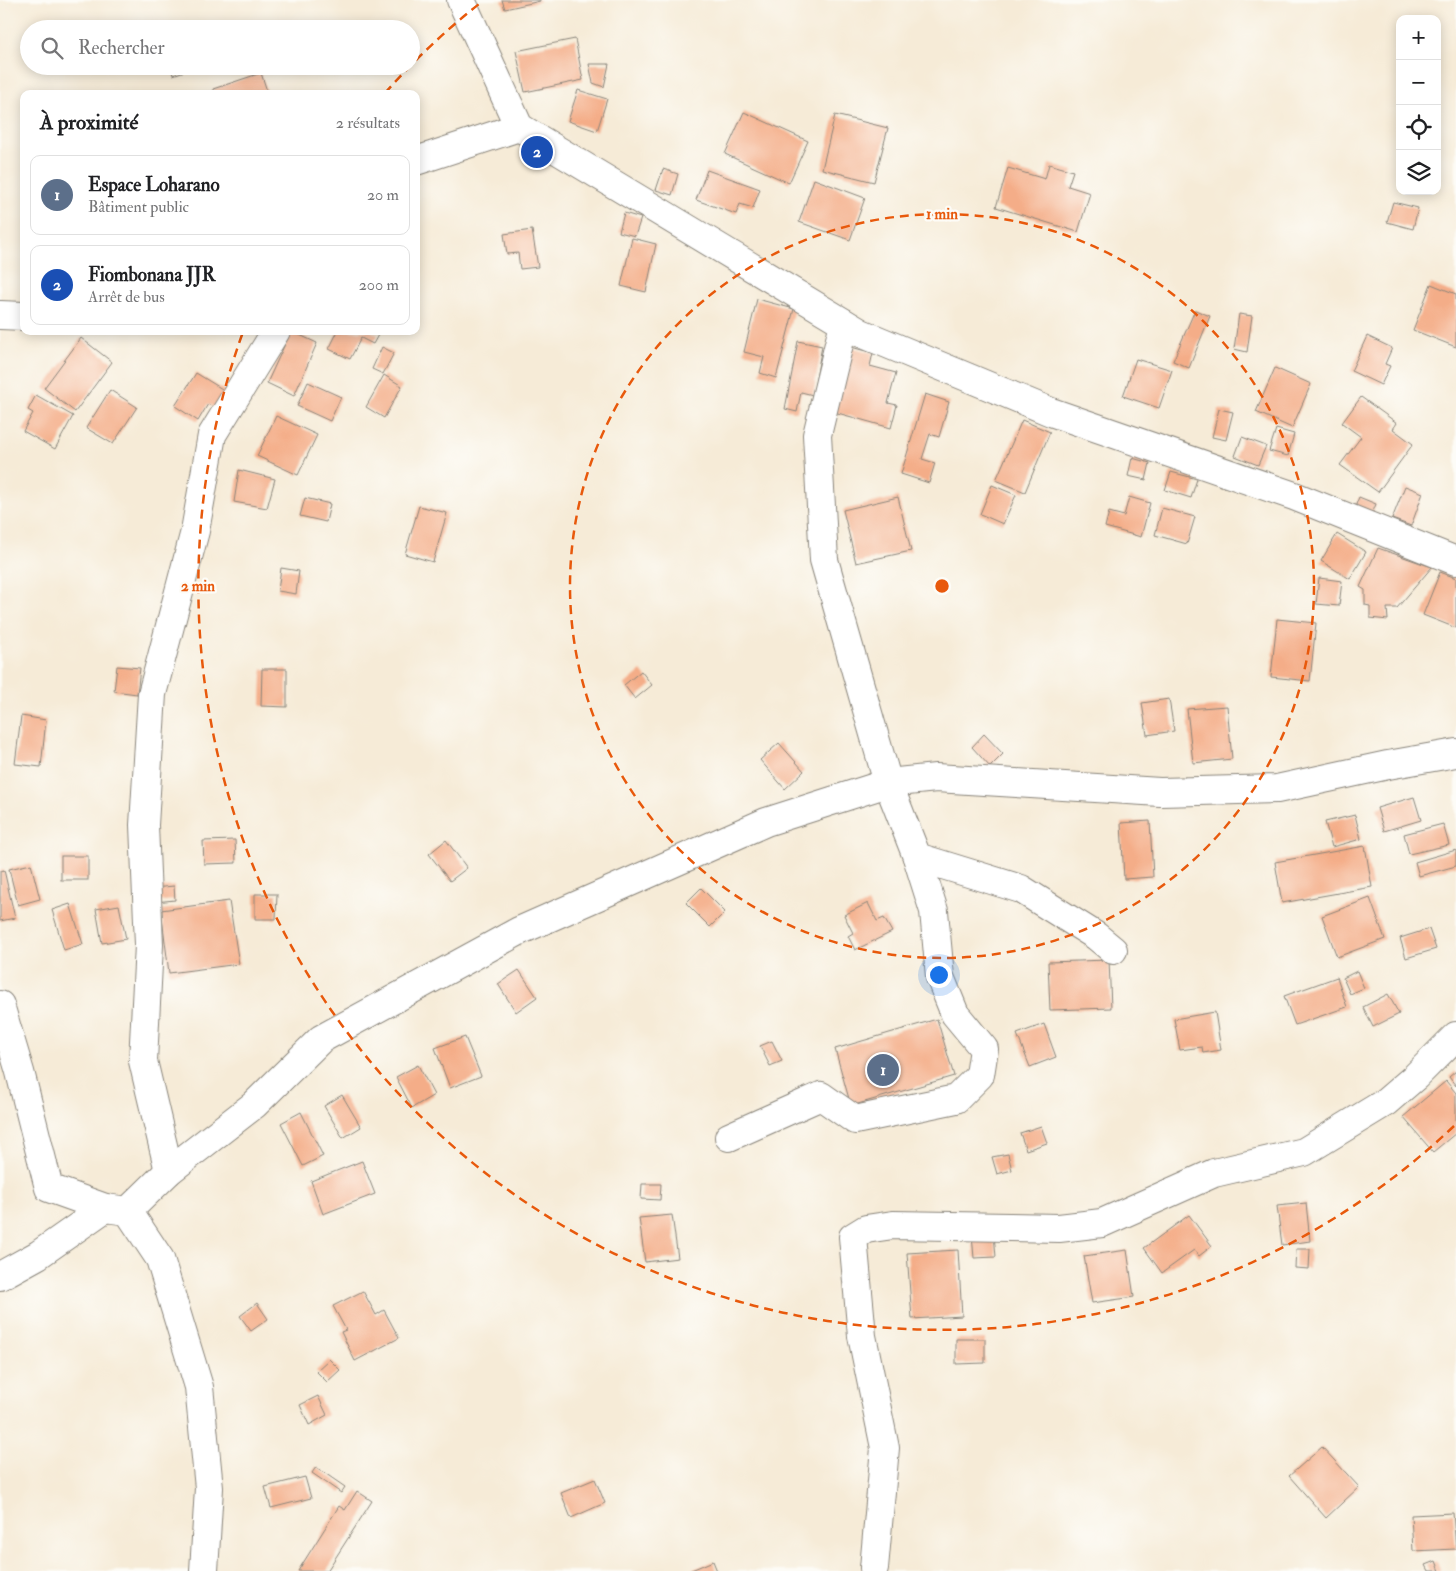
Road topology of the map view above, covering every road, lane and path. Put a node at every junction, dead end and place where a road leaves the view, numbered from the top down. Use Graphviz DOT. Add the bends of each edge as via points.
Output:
graph roads {
  1 [pos="461,0"];
  2 [pos="519,127"];
  3 [pos="420,160"];
  4 [pos="0,316"];
  5 [pos="20,316"];
  6 [pos="844,323"];
  7 [pos="274,335"];
  8 [pos="1456,561"];
  9 [pos="1456,753"];
  10 [pos="888,783"];
  11 [pos="917,856"];
  12 [pos="1114,950"];
  13 [pos="0,1005"];
  14 [pos="1456,1036"];
  15 [pos="729,1137"];
  16 [pos="169,1171"];
  17 [pos="116,1210"];
  18 [pos="0,1276"];
  19 [pos="874,1568"];
  20 [pos="204,1571"];
  1 -- 2 [label="street"];
  2 -- 3 [label="street"];
  2 -- 6 [label="street"];
  4 -- 5 [label="street"];
  6 -- 8 [label="street" via="1051,412 1294,496"];
  6 -- 10 [label="street" via="817,435 824,560"];
  7 -- 16 [label="street" via="212,436 195,531 152,694 144,825 149,945 144,1061"];
  9 -- 10 [label="street" via="1277,789 1160,792 936,778"];
  10 -- 11 [label="street"];
  10 -- 16 [label="street" via="766,822 519,931 320,1039 254,1105"];
  11 -- 12 [label="street" via="1021,889"];
  11 -- 15 [label="street" via="934,911 940,977 954,1014 984,1049 980,1075 956,1099 854,1120 821,1096"];
  13 -- 17 [label="street" via="48,1188"];
  14 -- 19 [label="street" via="1386,1102 1304,1152 1214,1173 1102,1223 1059,1228 893,1226 866,1229 852,1237 862,1336 884,1448"];
  16 -- 17 [label="street"];
  17 -- 18 [label="street"];
  17 -- 20 [label="street" via="160,1259 199,1387 209,1488"];
}
